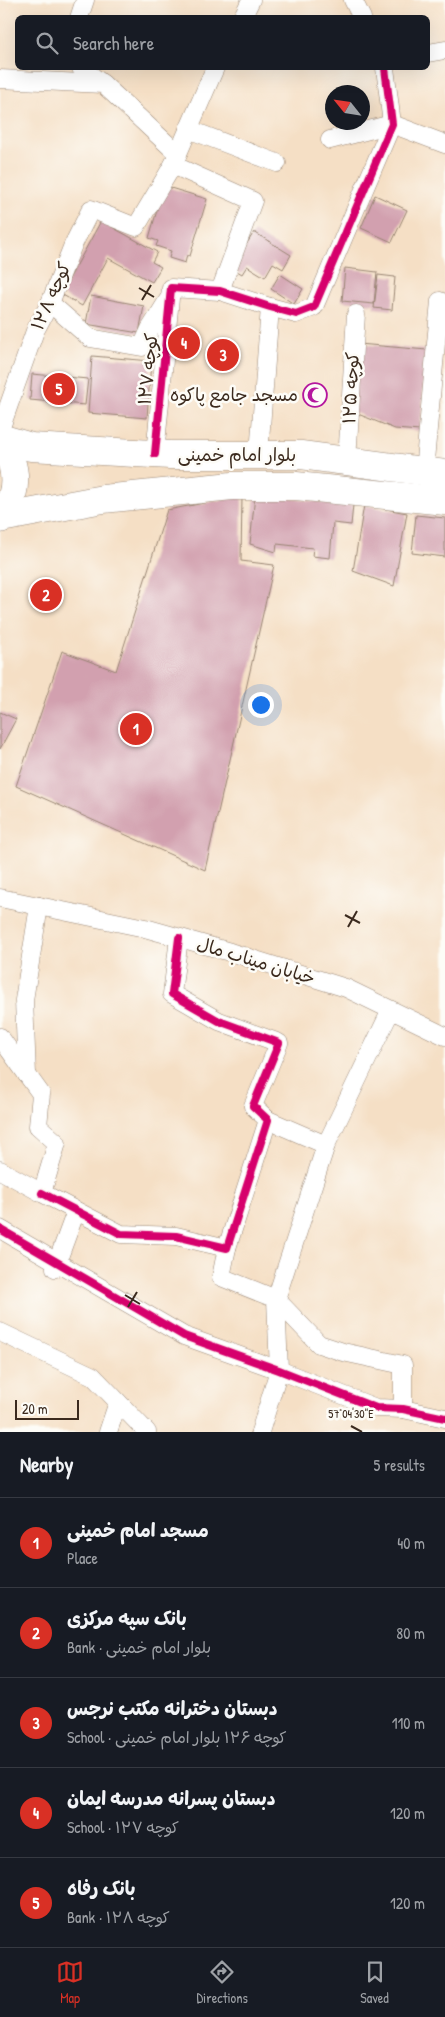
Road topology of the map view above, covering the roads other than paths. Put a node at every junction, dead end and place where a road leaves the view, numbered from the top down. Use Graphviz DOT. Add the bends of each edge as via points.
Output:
graph roads {
  1 [pos="85,0"];
  2 [pos="251,0"];
  3 [pos="353,0"];
  4 [pos="81,15"];
  5 [pos="244,15"];
  6 [pos="360,15"];
  7 [pos="445,50"];
  8 [pos="430,53"];
  9 [pos="84,70"];
  10 [pos="214,70"];
  11 [pos="385,70"];
  12 [pos="0,79"];
  13 [pos="103,84"];
  14 [pos="392,124"];
  15 [pos="188,129"];
  16 [pos="330,140"];
  17 [pos="445,144"];
  18 [pos="176,160"];
  19 [pos="277,163"];
  20 [pos="220,290"];
  21 [pos="171,292"];
  22 [pos="440,300"];
  23 [pos="50,303"];
  24 [pos="270,307"];
  25 [pos="356,314"];
  26 [pos="442,320"];
  27 [pos="0,430"];
  28 [pos="0,440"];
  29 [pos="155,454"];
  30 [pos="260,454"];
  31 [pos="347,461"];
  32 [pos="435,473"];
  33 [pos="445,501"];
  34 [pos="0,518"];
  35 [pos="0,898"];
  36 [pos="39,906"];
  37 [pos="179,938"];
  38 [pos="390,1010"];
  39 [pos="445,1036"];
  40 [pos="0,1037"];
  41 [pos="27,1075"];
  42 [pos="268,1120"];
  43 [pos="326,1145"];
  44 [pos="0,1170"];
  45 [pos="42,1194"];
  46 [pos="76,1211"];
  47 [pos="0,1229"];
  48 [pos="227,1248"];
  49 [pos="56,1265"];
  50 [pos="276,1299"];
  51 [pos="0,1332"];
  52 [pos="280,1370"];
  53 [pos="118,1402"];
  54 [pos="403,1408"];
  55 [pos="445,1418"];
  56 [pos="108,1432"];
  57 [pos="147,1432"];
  58 [pos="260,1432"];
  1 -- 4 [label="street"];
  2 -- 5 [label="street"];
  3 -- 6 [label="street"];
  7 -- 8 [label="street"];
  9 -- 13 [label="street"];
  10 -- 15 [label="street"];
  11 -- 14 [label="street"];
  12 -- 13 [label="street"];
  13 -- 18 [label="street"];
  14 -- 16 [label="street"];
  14 -- 17 [label="street"];
  14 -- 24 [label="street" via="314,307 296,314"];
  15 -- 18 [label="street"];
  15 -- 19 [label="street"];
  18 -- 20 [label="street" via="254,202"];
  18 -- 23 [label="street, کوچه ۱۲۸" via="136,228 91,209 73,244"];
  20 -- 21 [label="street"];
  20 -- 24 [label="street"];
  21 -- 23 [label="street" via="142,347 90,338"];
  21 -- 29 [label="street, کوچه ۱۲۷"];
  22 -- 26 [label="street"];
  23 -- 27 [label="street, کوچه ۱۲۸" via="35,331"];
  24 -- 30 [label="street"];
  25 -- 31 [label="street, کوچه ۱۲۵"];
  26 -- 32 [label="street"];
  28 -- 29 [label="main road, بلوار امام خمینی" via="31,447"];
  28 -- 34 [label="main road" via="14,468 15,486 10,503"];
  29 -- 30 [label="main road, بلوار امام خمینی"];
  30 -- 31 [label="main road, بلوار امام خمینی" via="301,454"];
  31 -- 32 [label="main road, بلوار امام خمینی"];
  33 -- 34 [label="main road, بلوار امام خمینی" via="296,486 232,486 103,499"];
  35 -- 36 [label="street, خیابان میناب مال"];
  36 -- 37 [label="street, خیابان میناب مال"];
  36 -- 41 [label="street" via="24,1000"];
  37 -- 38 [label="street, خیابان میناب مال" via="346,988"];
  37 -- 42 [label="street" via="172,994 219,1020 279,1043 253,1106"];
  38 -- 39 [label="street, خیابان میناب مال"];
  38 -- 43 [label="street"];
  40 -- 41 [label="street"];
  41 -- 45 [label="street" via="41,1094 38,1126 57,1143"];
  42 -- 43 [label="street"];
  42 -- 48 [label="street"];
  43 -- 50 [label="street"];
  44 -- 45 [label="street"];
  45 -- 46 [label="street"];
  46 -- 48 [label="street" via="121,1234 176,1236"];
  46 -- 49 [label="street"];
  47 -- 49 [label="street"];
  48 -- 50 [label="street" via="221,1278"];
  49 -- 52 [label="street" via="184,1336"];
  50 -- 52 [label="street"];
  50 -- 54 [label="street" via="319,1344 403,1365"];
  51 -- 53 [label="street" via="94,1376"];
  52 -- 54 [label="street" via="376,1408"];
  52 -- 58 [label="street"];
  53 -- 56 [label="street"];
  53 -- 57 [label="street"];
  54 -- 55 [label="street"];
}
